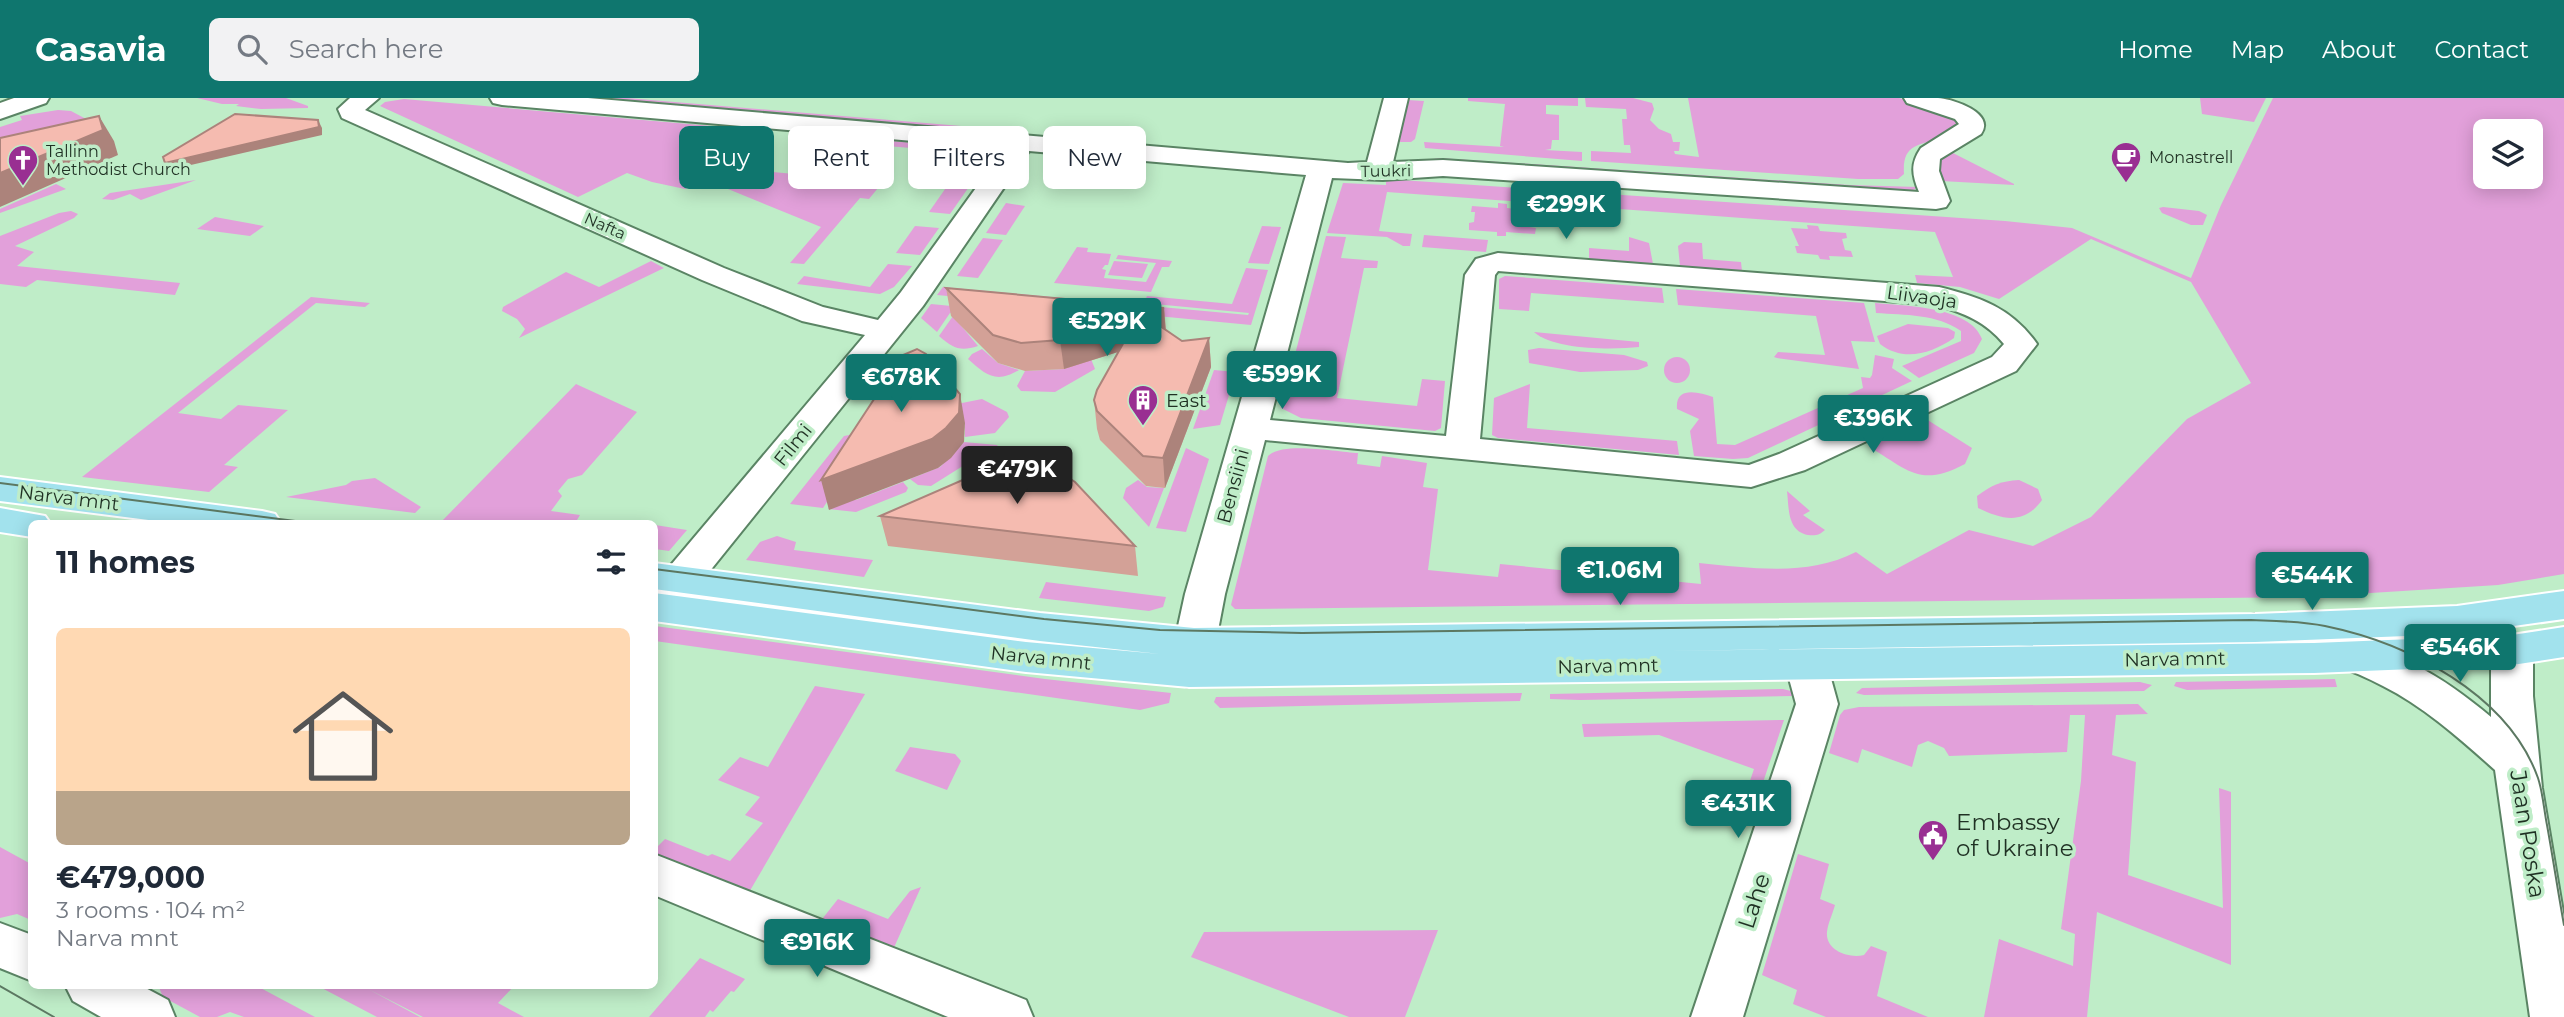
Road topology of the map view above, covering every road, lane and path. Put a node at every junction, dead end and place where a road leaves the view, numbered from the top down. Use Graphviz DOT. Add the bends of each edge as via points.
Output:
graph roads {
  1 [pos="37,98"];
  2 [pos="367,98"];
  3 [pos="502,98"];
  4 [pos="1396,98"];
  5 [pos="1916,98"];
  6 [pos="0,112"];
  7 [pos="908,133"];
  8 [pos="1029,144"];
  9 [pos="1321,169"];
  10 [pos="1383,172"];
  11 [pos="990,189"];
  12 [pos="887,331"];
  13 [pos="1249,428"];
  14 [pos="1462,449"];
  15 [pos="0,489"];
  16 [pos="0,520"];
  17 [pos="239,520"];
  18 [pos="28,524"];
  19 [pos="661,591"];
  20 [pos="2564,605"];
  21 [pos="2255,628"];
  22 [pos="2564,642"];
  23 [pos="2512,650"];
  24 [pos="2350,656"];
  25 [pos="1192,657"];
  26 [pos="1806,664"];
  27 [pos="2516,762"];
  28 [pos="658,876"];
  29 [pos="0,945"];
  30 [pos="28,957"];
  31 [pos="101,989"];
  32 [pos="149,1017"];
  33 [pos="1007,1017"];
  34 [pos="1717,1017"];
  35 [pos="2556,1017"];
  1 -- 6 [label="street"];
  2 -- 12 [label="street, Nafta" via="350,109 351,113 712,274 813,314"];
  3 -- 7 [label="street, Tuukri"];
  4 -- 10 [label="street" via="1379,160"];
  5 -- 10 [label="street, Tuukri" via="1964,114 1972,122 1972,130 1926,160 1924,167 1936,201 1443,168"];
  8 -- 9 [label="street, Tuukri"];
  9 -- 10 [label="street, Tuukri"];
  9 -- 13 [label="street, Bensiini"];
  11 -- 12 [label="street, Filmi"];
  12 -- 19 [label="street, Filmi" via="713,539"];
  13 -- 14 [label="street, Liivaoja"];
  13 -- 25 [label="street, Bensiini"];
  14 -- 14 [label="street, Liivaoja" via="1751,476 2004,364 2021,344 1994,315 1939,296 1498,262 1486,265 1480,275"];
  15 -- 17 [label="main road, Narva mnt"];
  16 -- 18 [label="main road, Narva mnt"];
  19 -- 25 [label="main road, Narva mnt" via="1026,657"];
  20 -- 21 [label="main road, Narva mnt" via="2457,620"];
  21 -- 24 [label="street"];
  21 -- 25 [label="main road, Narva mnt"];
  22 -- 23 [label="main road, Narva mnt"];
  23 -- 24 [label="main road, Narva mnt"];
  23 -- 27 [label="street, Jaan Poska"];
  24 -- 26 [label="main road, Narva mnt"];
  24 -- 27 [label="street" via="2398,674 2449,706"];
  25 -- 26 [label="main road, Narva mnt"];
  26 -- 34 [label="street, Lahe" via="1817,704"];
  27 -- 35 [label="street, Jaan Poska"];
  28 -- 33 [label="street"];
  29 -- 30 [label="street"];
  31 -- 32 [label="street"];
}
